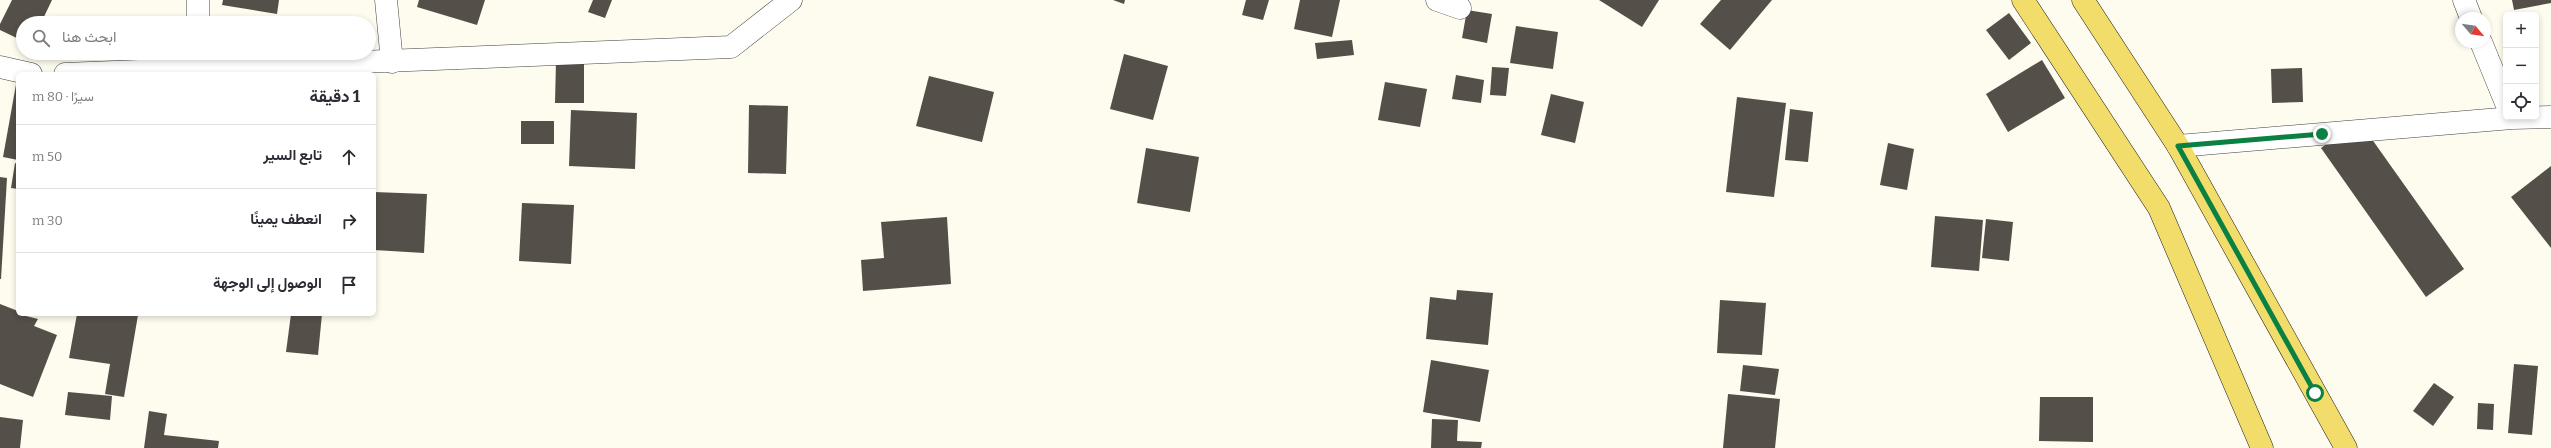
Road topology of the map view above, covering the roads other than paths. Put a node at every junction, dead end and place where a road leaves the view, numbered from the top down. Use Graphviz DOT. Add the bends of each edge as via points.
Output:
graph roads {
  1 [pos="198,0"];
  2 [pos="386,0"];
  3 [pos="791,0"];
  4 [pos="1437,0"];
  5 [pos="2023,0"];
  6 [pos="2083,0"];
  7 [pos="2464,0"];
  8 [pos="1460,8"];
  9 [pos="2469,12"];
  10 [pos="198,16"];
  11 [pos="2483,48"];
  12 [pos="197,61"];
  13 [pos="392,62"];
  14 [pos="0,68"];
  15 [pos="21,72"];
  16 [pos="85,72"];
  17 [pos="2503,95"];
  18 [pos="2503,113"];
  19 [pos="2539,116"];
  20 [pos="2551,117"];
  21 [pos="2178,146"];
  22 [pos="2262,448"];
  23 [pos="2346,448"];
  1 -- 10 [label="street"];
  2 -- 13 [label="street"];
  3 -- 13 [label="street" via="731,47"];
  4 -- 8 [label="street"];
  5 -- 22 [label="main road" via="2159,208"];
  6 -- 21 [label="main road"];
  7 -- 9 [label="street"];
  11 -- 17 [label="street"];
  12 -- 13 [label="street"];
  12 -- 16 [label="street"];
  14 -- 15 [label="street"];
  18 -- 21 [label="street"];
  19 -- 20 [label="street"];
  21 -- 23 [label="main road"];
}
